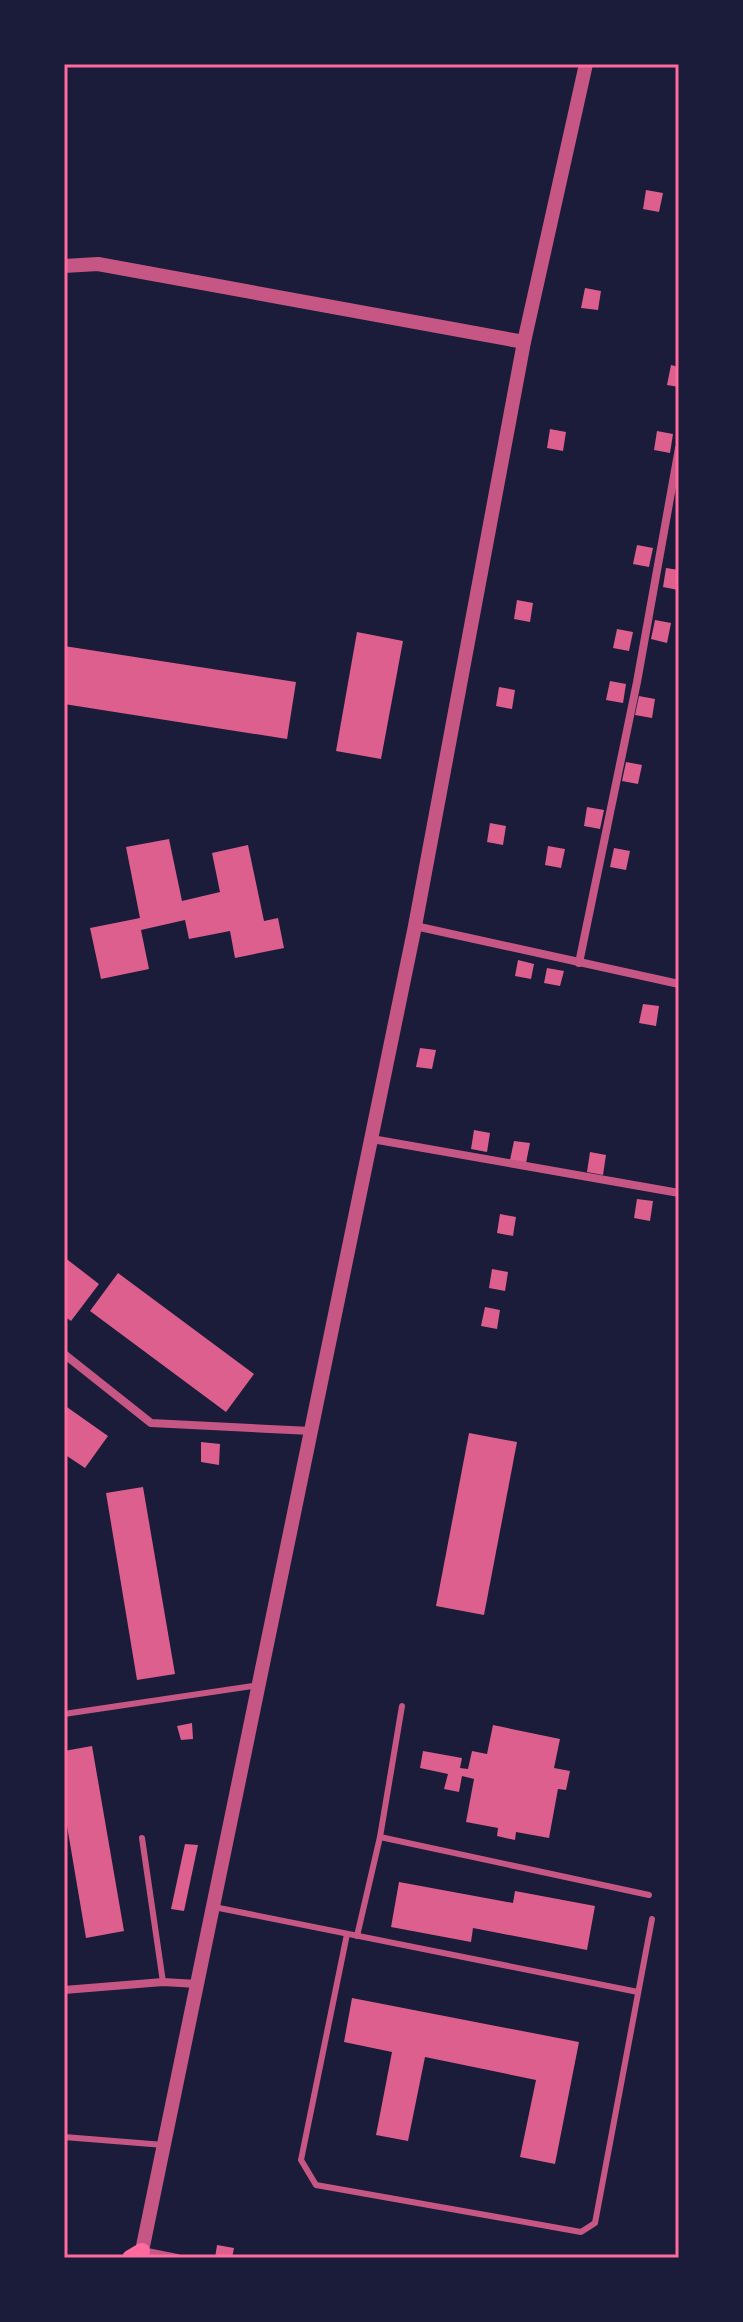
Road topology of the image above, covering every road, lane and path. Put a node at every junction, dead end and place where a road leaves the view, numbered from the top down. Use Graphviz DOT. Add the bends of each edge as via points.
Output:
graph roads {
  1 [pos="586,64"];
  2 [pos="64,266"];
  3 [pos="524,342"];
  4 [pos="679,448"];
  5 [pos="415,926"];
  6 [pos="579,963"];
  7 [pos="679,984"];
  8 [pos="372,1139"];
  9 [pos="679,1193"];
  10 [pos="64,1354"];
  11 [pos="311,1431"];
  12 [pos="259,1685"];
  13 [pos="402,1706"];
  14 [pos="64,1714"];
  15 [pos="380,1837"];
  16 [pos="142,1838"];
  17 [pos="649,1895"];
  18 [pos="213,1907"];
  19 [pos="652,1919"];
  20 [pos="347,1934"];
  21 [pos="357,1936"];
  22 [pos="163,1982"];
  23 [pos="197,1984"];
  24 [pos="64,1990"];
  25 [pos="638,1992"];
  26 [pos="64,2137"];
  27 [pos="164,2145"];
  28 [pos="137,2256"];
  29 [pos="177,2258"];
  1 -- 3 [label="street"];
  2 -- 3 [label="street" via="98,264"];
  3 -- 5 [label="street"];
  4 -- 6 [label="street"];
  5 -- 6 [label="street"];
  5 -- 8 [label="street"];
  6 -- 7 [label="street"];
  8 -- 9 [label="street"];
  8 -- 11 [label="street"];
  10 -- 11 [label="street" via="151,1423"];
  11 -- 12 [label="street"];
  12 -- 14 [label="lane"];
  12 -- 18 [label="street"];
  13 -- 15 [label="lane"];
  15 -- 17 [label="lane"];
  15 -- 21 [label="lane"];
  16 -- 22 [label="lane"];
  18 -- 20 [label="lane"];
  18 -- 23 [label="street"];
  19 -- 25 [label="lane"];
  20 -- 21 [label="lane"];
  20 -- 25 [label="lane" via="301,2160 316,2185 391,2201 581,2232 595,2223"];
  21 -- 25 [label="lane"];
  22 -- 23 [label="street"];
  22 -- 24 [label="street"];
  23 -- 27 [label="street"];
  26 -- 27 [label="lane"];
  27 -- 28 [label="street"];
  28 -- 29 [label="street"];
}
